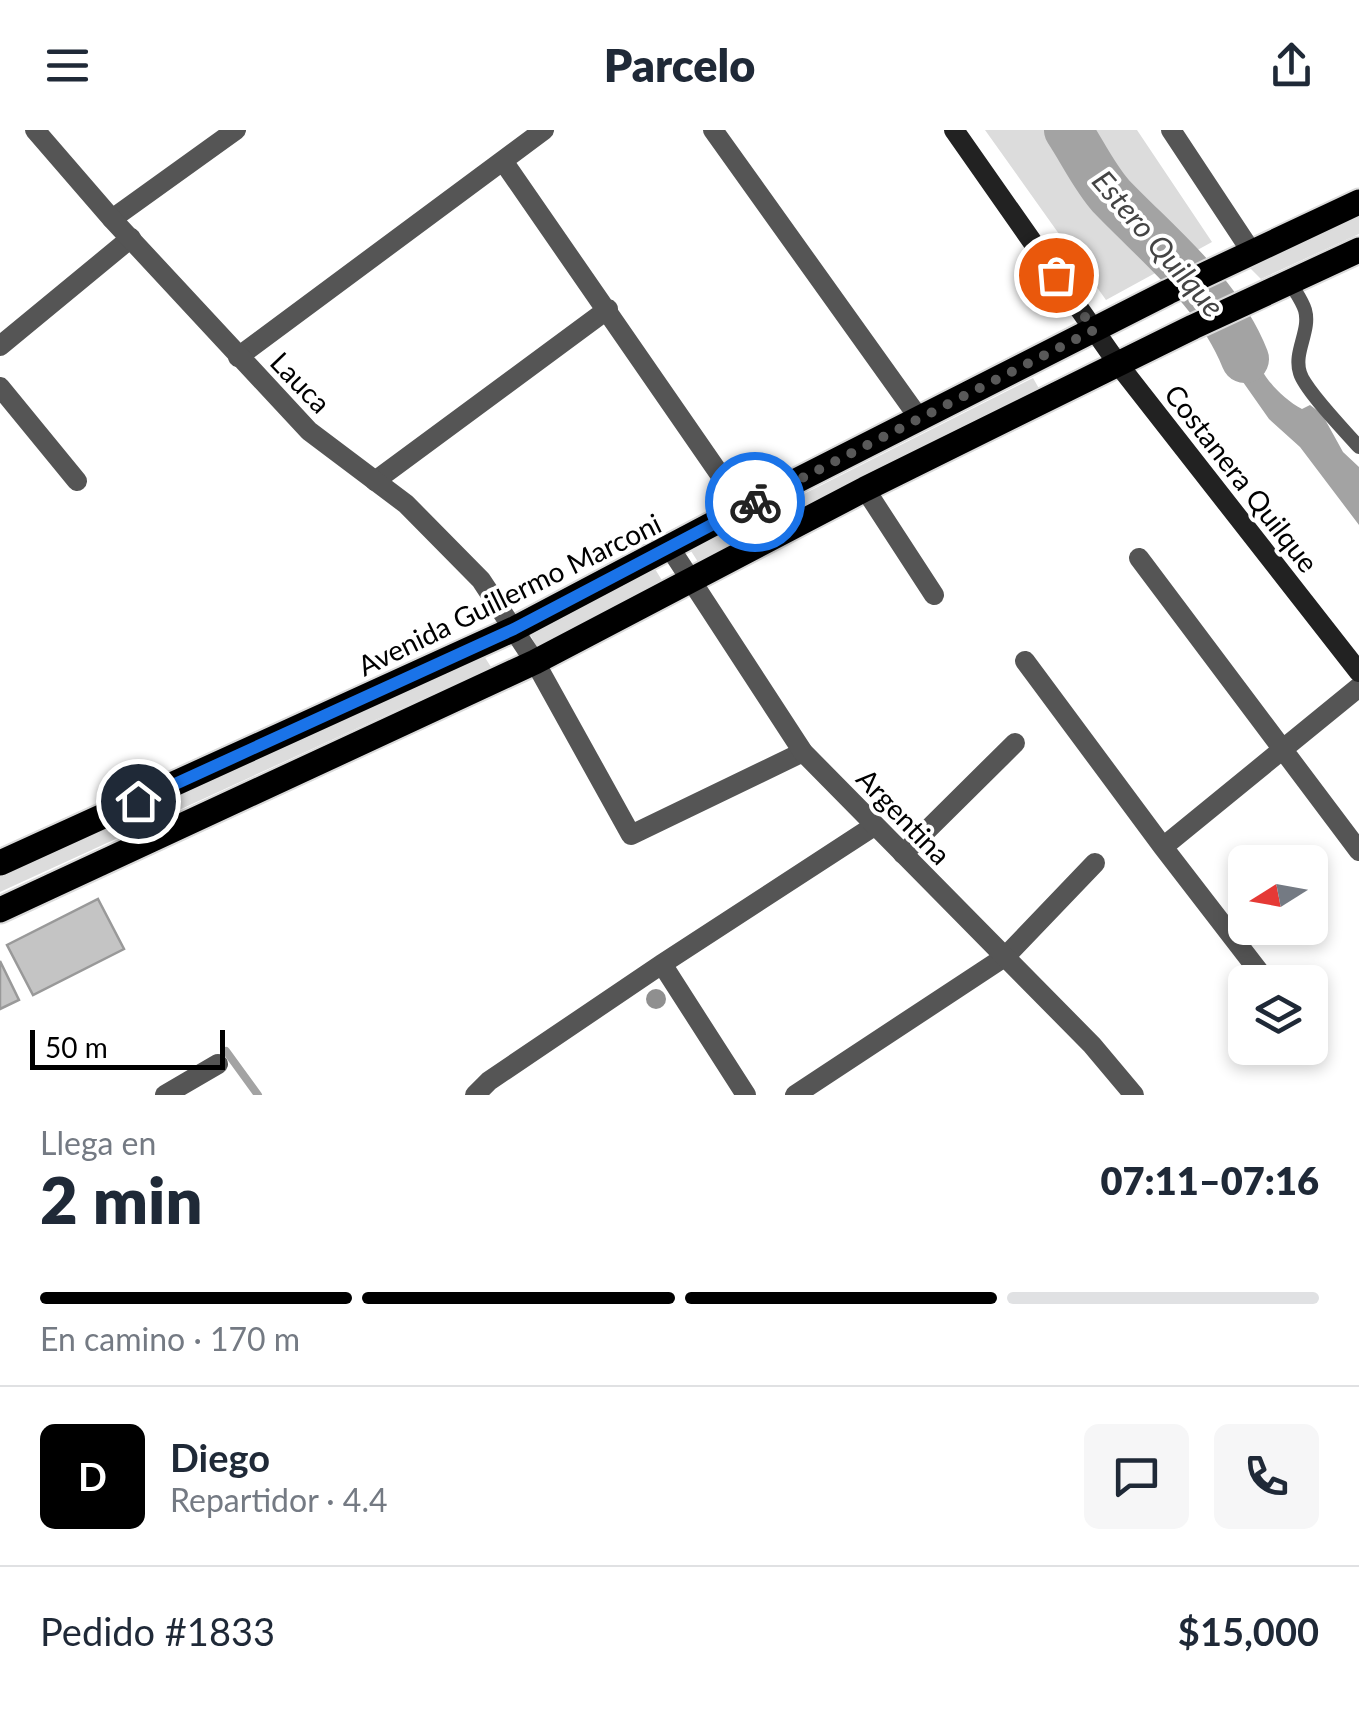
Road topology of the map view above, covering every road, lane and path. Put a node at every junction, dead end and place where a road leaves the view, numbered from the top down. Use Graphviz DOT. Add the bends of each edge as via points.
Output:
graph roads {
  1 [pos="35,130"];
  2 [pos="236,130"];
  3 [pos="713,130"];
  4 [pos="954,130"];
  5 [pos="1171,130"];
  6 [pos="536,132"];
  7 [pos="503,161"];
  8 [pos="1359,202"];
  9 [pos="112,218"];
  10 [pos="131,238"];
  11 [pos="1359,250"];
  12 [pos="1241,256"];
  13 [pos="1290,282"];
  14 [pos="608,309"];
  15 [pos="1094,330"];
  16 [pos="0,346"];
  17 [pos="238,357"];
  18 [pos="1118,364"];
  19 [pos="0,387"];
  20 [pos="919,418"];
  21 [pos="1354,436"];
  22 [pos="1359,448"];
  23 [pos="77,480"];
  24 [pos="375,480"];
  25 [pos="865,489"];
  26 [pos="744,508"];
  27 [pos="670,548"];
  28 [pos="1139,558"];
  29 [pos="692,581"];
  30 [pos="934,595"];
  31 [pos="514,629"];
  32 [pos="1025,661"];
  33 [pos="535,662"];
  34 [pos="1359,672"];
  35 [pos="1359,687"];
  36 [pos="1015,742"];
  37 [pos="1280,749"];
  38 [pos="803,752"];
  39 [pos="874,826"];
  40 [pos="1163,847"];
  41 [pos="1359,851"];
  42 [pos="902,854"];
  43 [pos="0,863"];
  44 [pos="1096,863"];
  45 [pos="0,910"];
  46 [pos="1006,956"];
  47 [pos="662,964"];
  48 [pos="1254,965"];
  49 [pos="218,1064"];
  50 [pos="165,1095"];
  51 [pos="475,1095"];
  52 [pos="746,1095"];
  53 [pos="795,1095"];
  54 [pos="1134,1095"];
  1 -- 9 [label="street, Lauca"];
  2 -- 9 [label="street"];
  3 -- 20 [label="street"];
  4 -- 15 [label="main road, Costanera Quilque"];
  5 -- 12 [label="street"];
  6 -- 7 [label="street"];
  7 -- 14 [label="street"];
  7 -- 17 [label="street"];
  8 -- 12 [label="main road, Avenida Guillermo Marconi"];
  9 -- 10 [label="street, Lauca"];
  10 -- 16 [label="street"];
  10 -- 17 [label="street, Lauca"];
  11 -- 13 [label="main road"];
  12 -- 15 [label="main road, Avenida Guillermo Marconi"];
  13 -- 18 [label="main road"];
  13 -- 21 [label="lane" via="1305,311 1300,373"];
  14 -- 24 [label="street"];
  14 -- 26 [label="street"];
  15 -- 18 [label="main road, Costanera Quilque"];
  15 -- 20 [label="main road, Avenida Guillermo Marconi"];
  17 -- 24 [label="street, Lauca" via="308,431"];
  18 -- 25 [label="main road"];
  18 -- 34 [label="main road, Costanera Quilque"];
  19 -- 23 [label="street"];
  20 -- 26 [label="main road, Avenida Guillermo Marconi"];
  21 -- 22 [label="lane"];
  24 -- 31 [label="street, Lauca" via="481,580"];
  25 -- 29 [label="main road"];
  25 -- 30 [label="street"];
  26 -- 27 [label="main road, Avenida Guillermo Marconi"];
  27 -- 29 [label="street, Argentina"];
  27 -- 31 [label="main road, Avenida Guillermo Marconi"];
  28 -- 37 [label="street"];
  29 -- 33 [label="main road"];
  29 -- 38 [label="street, Argentina"];
  31 -- 33 [label="street, Lauca"];
  31 -- 43 [label="main road, Avenida Guillermo Marconi"];
  32 -- 40 [label="street"];
  33 -- 38 [label="street, Lauca" via="631,835"];
  33 -- 45 [label="main road"];
  35 -- 37 [label="street"];
  36 -- 42 [label="street"];
  37 -- 40 [label="street"];
  37 -- 41 [label="street"];
  38 -- 39 [label="street, Argentina"];
  39 -- 42 [label="street, Argentina"];
  39 -- 47 [label="street"];
  40 -- 48 [label="street"];
  42 -- 46 [label="street, Argentina"];
  44 -- 46 [label="street"];
  46 -- 53 [label="street"];
  46 -- 54 [label="street, Argentina"];
  47 -- 51 [label="street"];
  47 -- 52 [label="street"];
  49 -- 50 [label="street"];
}
